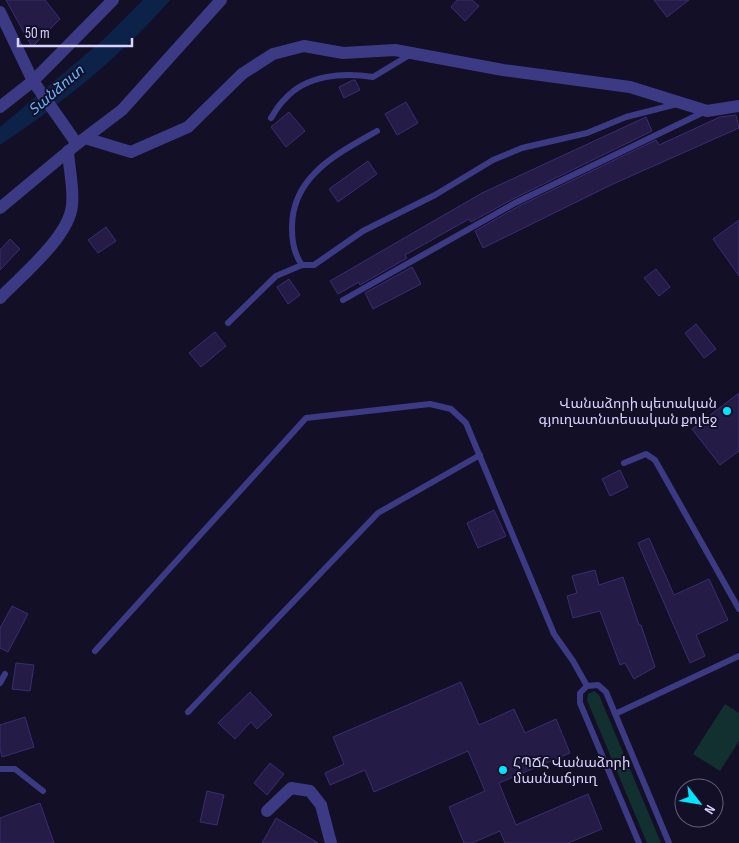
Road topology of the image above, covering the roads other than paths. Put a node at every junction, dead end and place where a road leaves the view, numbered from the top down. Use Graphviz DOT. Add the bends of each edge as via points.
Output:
graph roads {
  1 [pos="114,0"];
  2 [pos="221,0"];
  3 [pos="0,12"];
  4 [pos="412,53"];
  5 [pos="36,85"];
  6 [pos="680,103"];
  7 [pos="739,106"];
  8 [pos="0,107"];
  9 [pos="707,111"];
  10 [pos="271,118"];
  11 [pos="377,131"];
  12 [pos="76,145"];
  13 [pos="0,208"];
  14 [pos="302,265"];
  15 [pos="0,298"];
  16 [pos="343,300"];
  17 [pos="228,323"];
  18 [pos="480,456"];
  19 [pos="624,462"];
  20 [pos="739,609"];
  21 [pos="94,652"];
  22 [pos="739,656"];
  23 [pos="5,674"];
  24 [pos="0,683"];
  25 [pos="587,686"];
  26 [pos="188,712"];
  27 [pos="615,714"];
  28 [pos="0,769"];
  29 [pos="42,791"];
  30 [pos="267,811"];
  31 [pos="331,843"];
  32 [pos="639,843"];
  33 [pos="669,843"];
  1 -- 5 [label="street"];
  2 -- 12 [label="street" via="122,110"];
  3 -- 5 [label="street"];
  4 -- 6 [label="street" via="503,70 630,87"];
  4 -- 10 [label="lane" via="373,77 355,74 308,80 285,98"];
  4 -- 12 [label="street" via="395,50 343,53 304,46 273,54 242,74 188,127 131,152"];
  5 -- 8 [label="street"];
  5 -- 12 [label="street"];
  6 -- 9 [label="street"];
  6 -- 14 [label="lane" via="626,117 587,133 522,148 363,231 314,265"];
  7 -- 9 [label="street"];
  9 -- 16 [label="lane" via="515,203"];
  11 -- 14 [label="lane" via="330,158 309,177 297,198 292,220 292,245"];
  12 -- 13 [label="street"];
  12 -- 15 [label="street" via="69,220 55,240"];
  14 -- 17 [label="lane" via="276,276"];
  18 -- 21 [label="lane" via="466,423 452,409 430,404 306,418"];
  18 -- 25 [label="lane" via="554,634"];
  18 -- 26 [label="lane" via="378,513"];
  19 -- 20 [label="lane" via="646,454 654,460"];
  22 -- 27 [label="lane"];
  23 -- 24 [label="lane"];
  25 -- 27 [label="lane" via="592,684 603,688"];
  25 -- 32 [label="lane" via="580,693 580,704"];
  27 -- 33 [label="lane"];
  28 -- 29 [label="lane" via="15,770"];
  30 -- 31 [label="street" via="291,788 310,792 321,805"];
}
